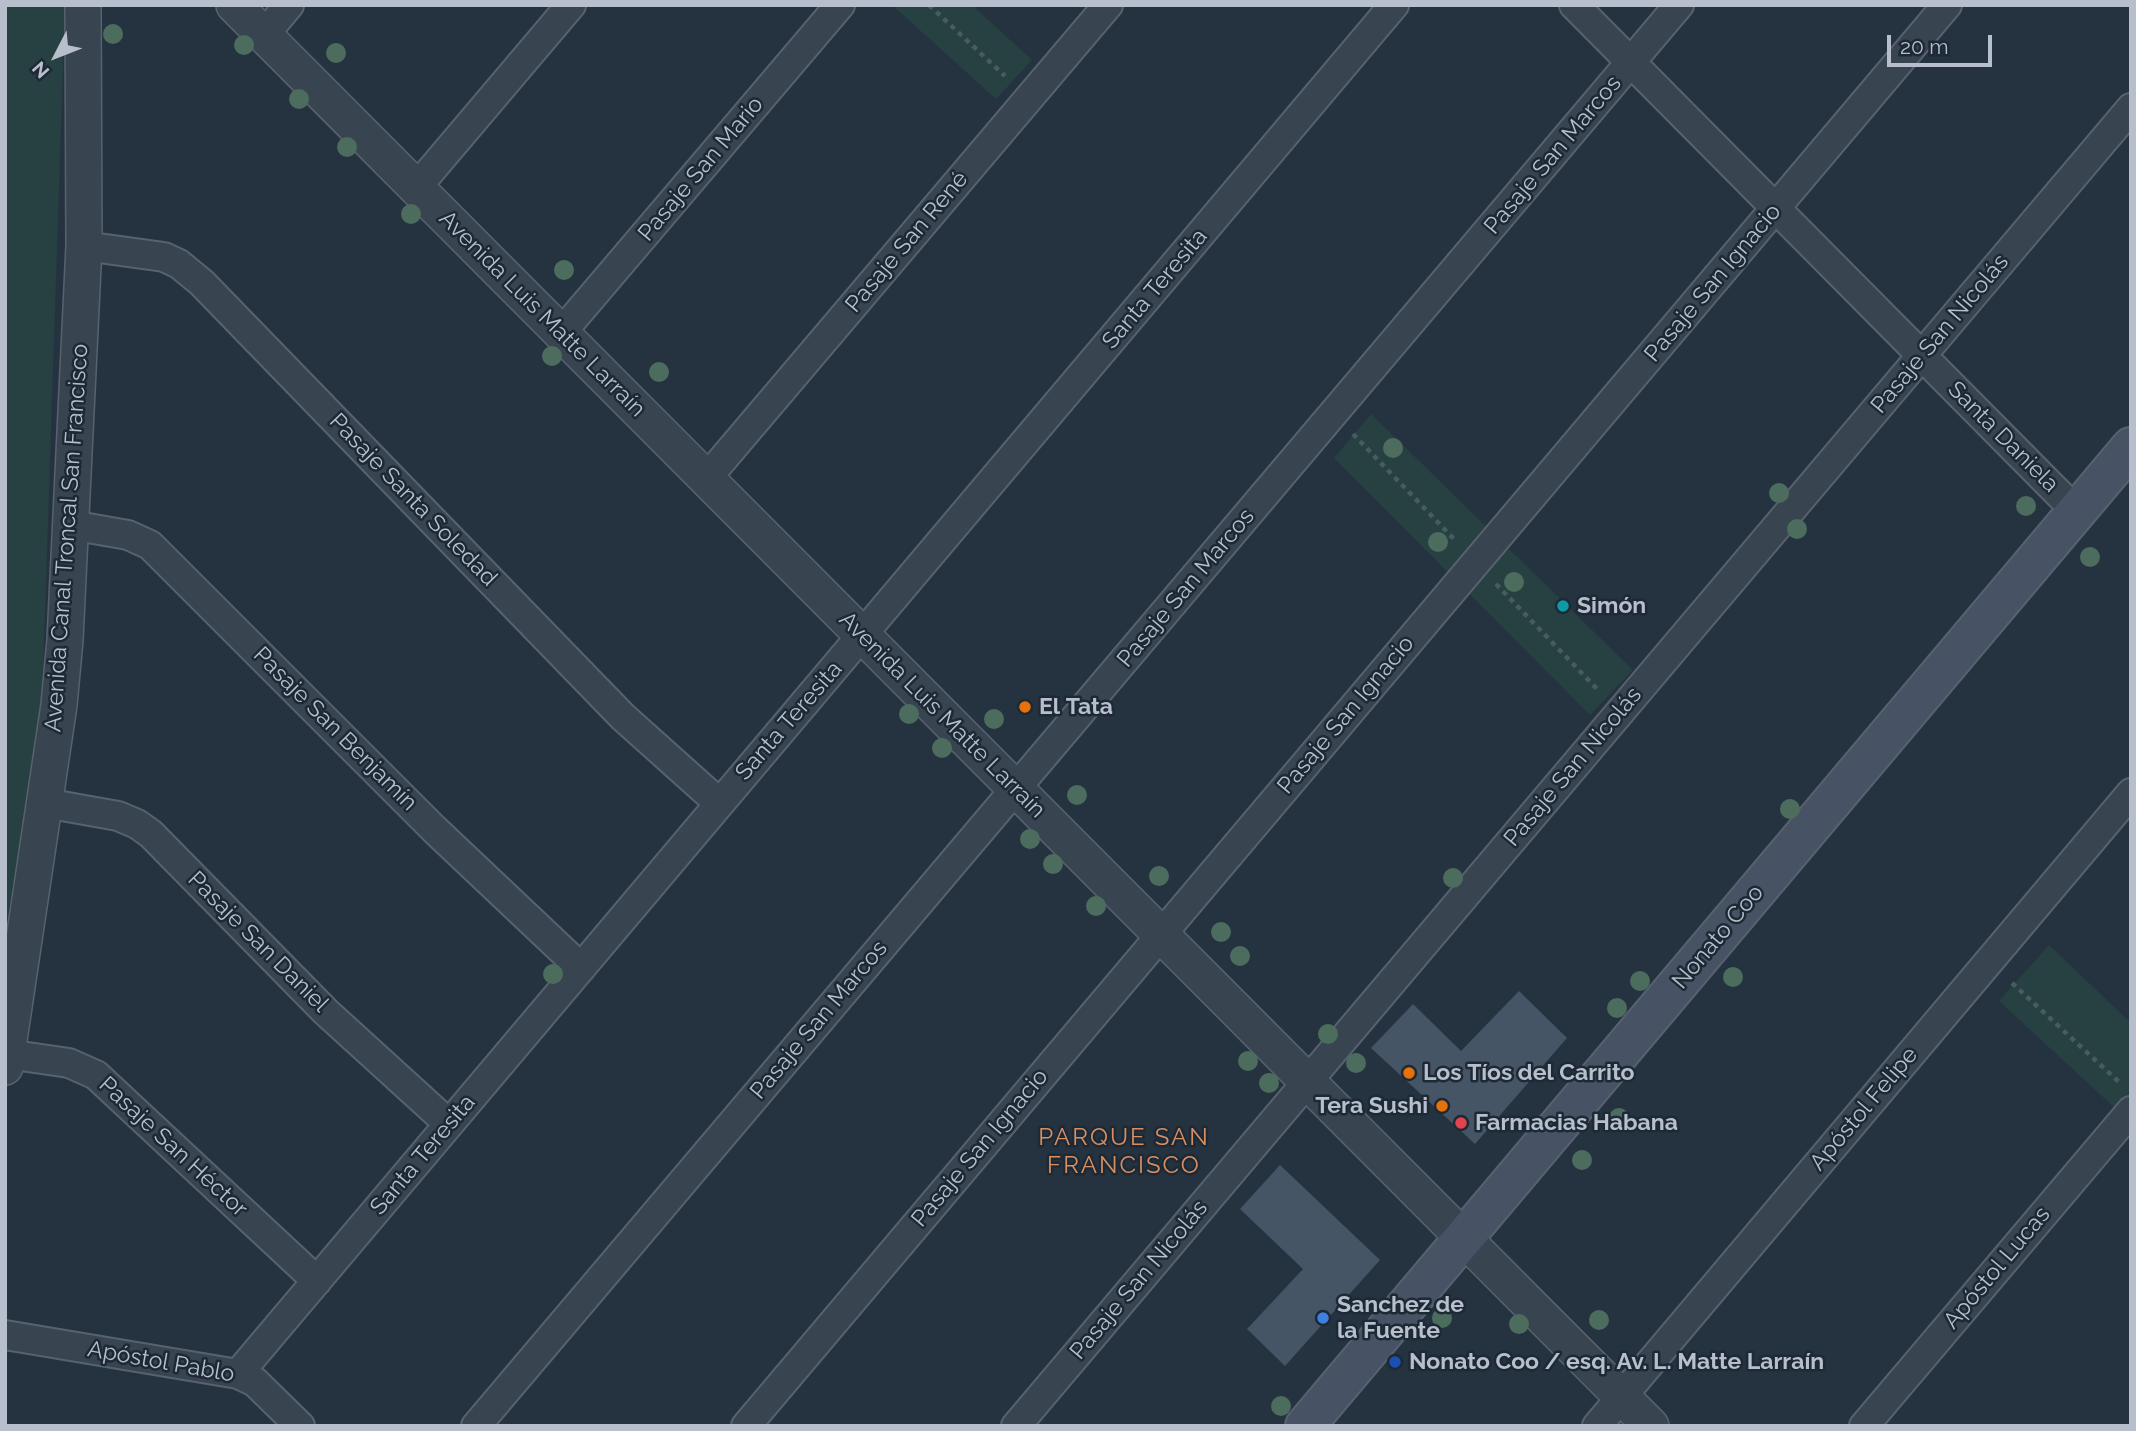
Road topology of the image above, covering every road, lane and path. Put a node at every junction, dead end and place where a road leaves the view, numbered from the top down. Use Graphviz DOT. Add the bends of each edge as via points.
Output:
graph roads {
  1 [pos="83,5"];
  2 [pos="234,5"];
  3 [pos="289,5"];
  4 [pos="571,5"];
  5 [pos="840,5"];
  6 [pos="929,5"];
  7 [pos="1108,5"];
  8 [pos="1394,5"];
  9 [pos="1574,5"];
  10 [pos="1679,5"];
  11 [pos="1947,5"];
  12 [pos="264,35"];
  13 [pos="1631,62"];
  14 [pos="1029,98"];
  15 [pos="2131,108"];
  16 [pos="416,188"];
  17 [pos="1776,208"];
  18 [pos="84,246"];
  19 [pos="561,333"];
  20 [pos="1921,356"];
  21 [pos="2131,447"];
  22 [pos="706,478"];
  23 [pos="2077,512"];
  24 [pos="71,525"];
  25 [pos="862,635"];
  26 [pos="1016,789"];
  27 [pos="2131,793"];
  28 [pos="45,803"];
  29 [pos="719,803"];
  30 [pos="1161,934"];
  31 [pos="1989,961"];
  32 [pos="581,968"];
  33 [pos="10,1001"];
  34 [pos="6,1061"];
  35 [pos="1307,1081"];
  36 [pos="2121,1083"];
  37 [pos="2131,1111"];
  38 [pos="449,1124"];
  39 [pos="1464,1238"];
  40 [pos="317,1281"];
  41 [pos="5,1335"];
  42 [pos="238,1374"];
  43 [pos="1622,1397"];
  44 [pos="300,1426"];
  45 [pos="476,1426"];
  46 [pos="746,1426"];
  47 [pos="1016,1426"];
  48 [pos="1305,1426"];
  49 [pos="1598,1426"];
  50 [pos="1651,1426"];
  51 [pos="1864,1426"];
  1 -- 18 [label="street, Avenida Canal Troncal San Francisco"];
  2 -- 12 [label="street, Avenida Luis Matte Larraín"];
  3 -- 12 [label="street"];
  4 -- 16 [label="street"];
  5 -- 19 [label="street, Pasaje San Mario"];
  6 -- 14 [label="path"];
  7 -- 14 [label="street, Pasaje San René"];
  8 -- 25 [label="street, Santa Teresita"];
  9 -- 13 [label="street, Santa Daniela"];
  10 -- 13 [label="street, Pasaje San Marcos"];
  11 -- 17 [label="street, Pasaje San Ignacio"];
  12 -- 16 [label="street, Avenida Luis Matte Larraín"];
  13 -- 17 [label="street, Santa Daniela"];
  13 -- 26 [label="street, Pasaje San Marcos"];
  14 -- 22 [label="street, Pasaje San René"];
  15 -- 20 [label="street, Pasaje San Nicolás"];
  16 -- 19 [label="street, Avenida Luis Matte Larraín"];
  17 -- 20 [label="street, Santa Daniela"];
  17 -- 30 [label="street, Pasaje San Ignacio"];
  18 -- 24 [label="street, Avenida Canal Troncal San Francisco"];
  18 -- 29 [label="street, Pasaje Santa Soledad" via="164,257 202,283 623,717"];
  19 -- 22 [label="street, Avenida Luis Matte Larraín"];
  20 -- 23 [label="street, Santa Daniela"];
  20 -- 35 [label="street, Pasaje San Nicolás"];
  21 -- 23 [label="main road, Nonato Coo"];
  22 -- 25 [label="street, Avenida Luis Matte Larraín"];
  23 -- 39 [label="main road, Nonato Coo"];
  24 -- 28 [label="street, Avenida Canal Troncal San Francisco" via="59,705"];
  24 -- 32 [label="street, Pasaje San Benjamín" via="128,535 150,545 435,830"];
  25 -- 26 [label="street, Avenida Luis Matte Larraín"];
  25 -- 29 [label="street, Santa Teresita"];
  26 -- 30 [label="street, Avenida Luis Matte Larraín"];
  26 -- 45 [label="street, Pasaje San Marcos"];
  27 -- 31 [label="street, Apóstol Felipe"];
  28 -- 33 [label="street, Avenida Canal Troncal San Francisco"];
  28 -- 38 [label="street, Pasaje San Daniel" via="118,816 151,834 326,1012"];
  29 -- 32 [label="street, Santa Teresita"];
  30 -- 35 [label="street, Avenida Luis Matte Larraín"];
  30 -- 46 [label="street, Pasaje San Ignacio"];
  31 -- 36 [label="path"];
  31 -- 43 [label="street, Apóstol Felipe"];
  32 -- 38 [label="street, Santa Teresita"];
  33 -- 34 [label="street, Avenida Canal Troncal San Francisco"];
  34 -- 40 [label="street, Pasaje San Héctor" via="69,1063 96,1075"];
  35 -- 39 [label="street, Avenida Luis Matte Larraín"];
  35 -- 47 [label="street, Pasaje San Nicolás"];
  37 -- 51 [label="street, Apóstol Lucas"];
  38 -- 40 [label="street, Santa Teresita"];
  39 -- 43 [label="street, Avenida Luis Matte Larraín"];
  39 -- 48 [label="main road, Nonato Coo"];
  40 -- 42 [label="street, Santa Teresita"];
  41 -- 42 [label="street, Apóstol Pablo"];
  42 -- 44 [label="street, Apóstol Pablo" via="255,1382"];
  43 -- 49 [label="street, Apóstol Felipe"];
  43 -- 50 [label="street, Avenida Luis Matte Larraín"];
}
